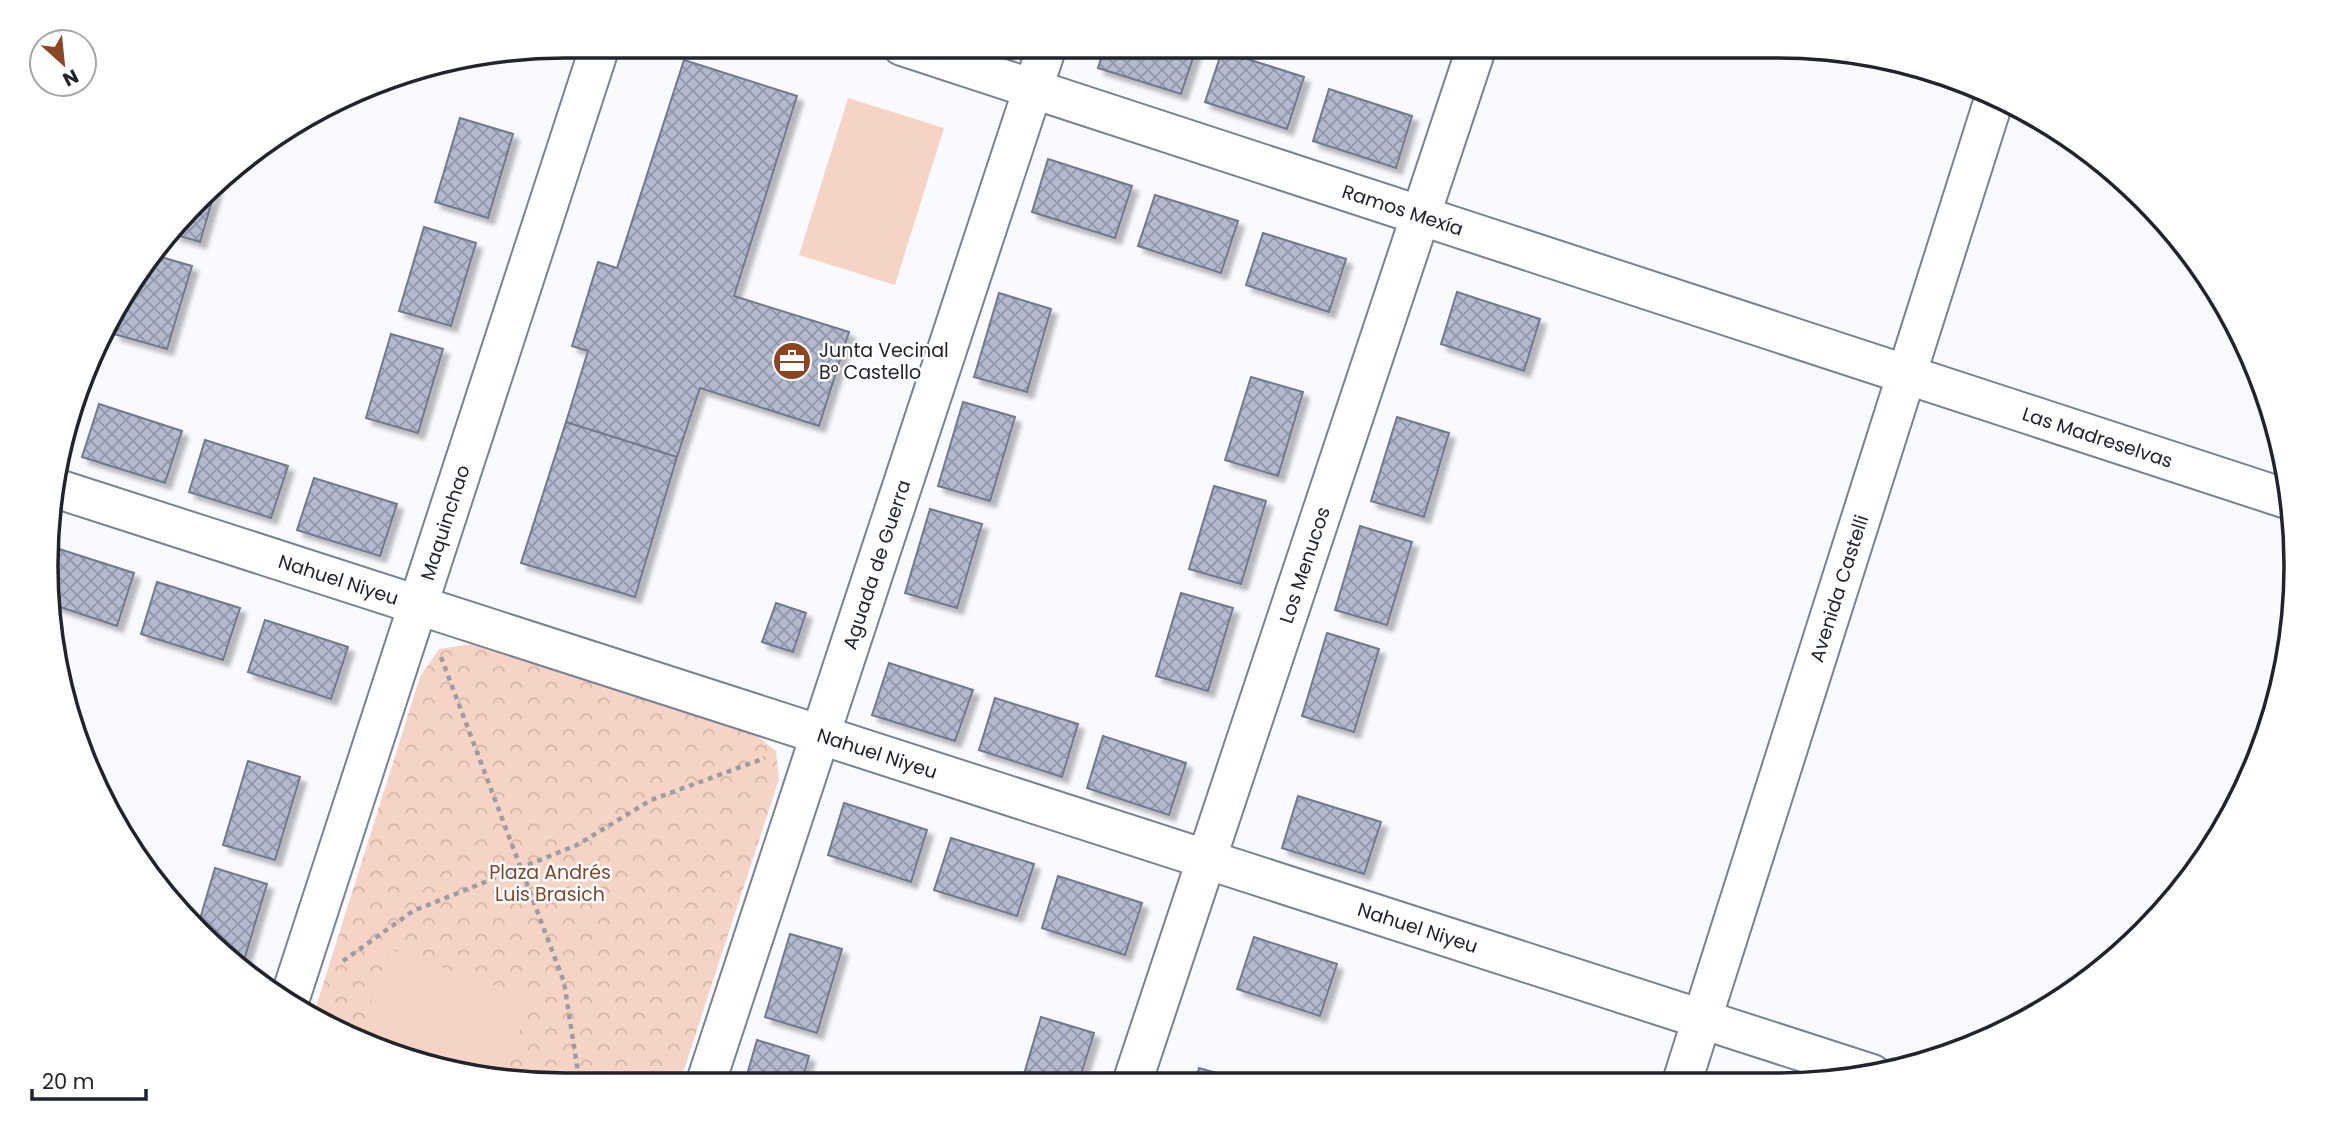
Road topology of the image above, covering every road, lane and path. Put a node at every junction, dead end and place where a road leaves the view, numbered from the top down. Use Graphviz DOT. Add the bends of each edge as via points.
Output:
graph roads {
  1 [pos="596,58"];
  2 [pos="939,58"];
  3 [pos="1043,58"];
  4 [pos="1473,58"];
  5 [pos="1033,88"];
  6 [pos="1992,106"];
  7 [pos="1421,216"];
  8 [pos="1905,374"];
  9 [pos="64,491"];
  10 [pos="2280,497"];
  11 [pos="418,605"];
  12 [pos="820,734"];
  13 [pos="1207,859"];
  14 [pos="520,868"];
  15 [pos="292,993"];
  16 [pos="1702,1018"];
  17 [pos="1852,1067"];
  18 [pos="578,1073"];
  19 [pos="709,1073"];
  20 [pos="1135,1073"];
  21 [pos="1685,1073"];
  1 -- 11 [label="street, Maquinchao"];
  2 -- 5 [label="street, Ramos Mexía"];
  3 -- 5 [label="street, Aguada de Guerra"];
  4 -- 7 [label="street, Los Menucos"];
  5 -- 7 [label="street, Ramos Mexía"];
  5 -- 12 [label="street, Aguada de Guerra"];
  6 -- 8 [label="street, Avenida Castelli"];
  7 -- 8 [label="street, Ramos Mexía"];
  7 -- 13 [label="street, Los Menucos"];
  8 -- 10 [label="street, Las Madreselvas"];
  8 -- 16 [label="street, Avenida Castelli"];
  9 -- 11 [label="street, Nahuel Niyeu"];
  11 -- 12 [label="street, Nahuel Niyeu"];
  11 -- 14 [label="path" via="449,674"];
  11 -- 15 [label="street, Maquinchao"];
  12 -- 13 [label="street, Nahuel Niyeu"];
  12 -- 14 [label="path" via="651,800 577,845"];
  12 -- 19 [label="street, Aguada de Guerra"];
  13 -- 16 [label="street, Nahuel Niyeu"];
  13 -- 20 [label="street, Los Menucos"];
  14 -- 15 [label="path" via="413,911"];
  14 -- 18 [label="path" via="564,982"];
  16 -- 17 [label="street, Nahuel Niyeu"];
  16 -- 21 [label="street, Avenida Castelli"];
}
